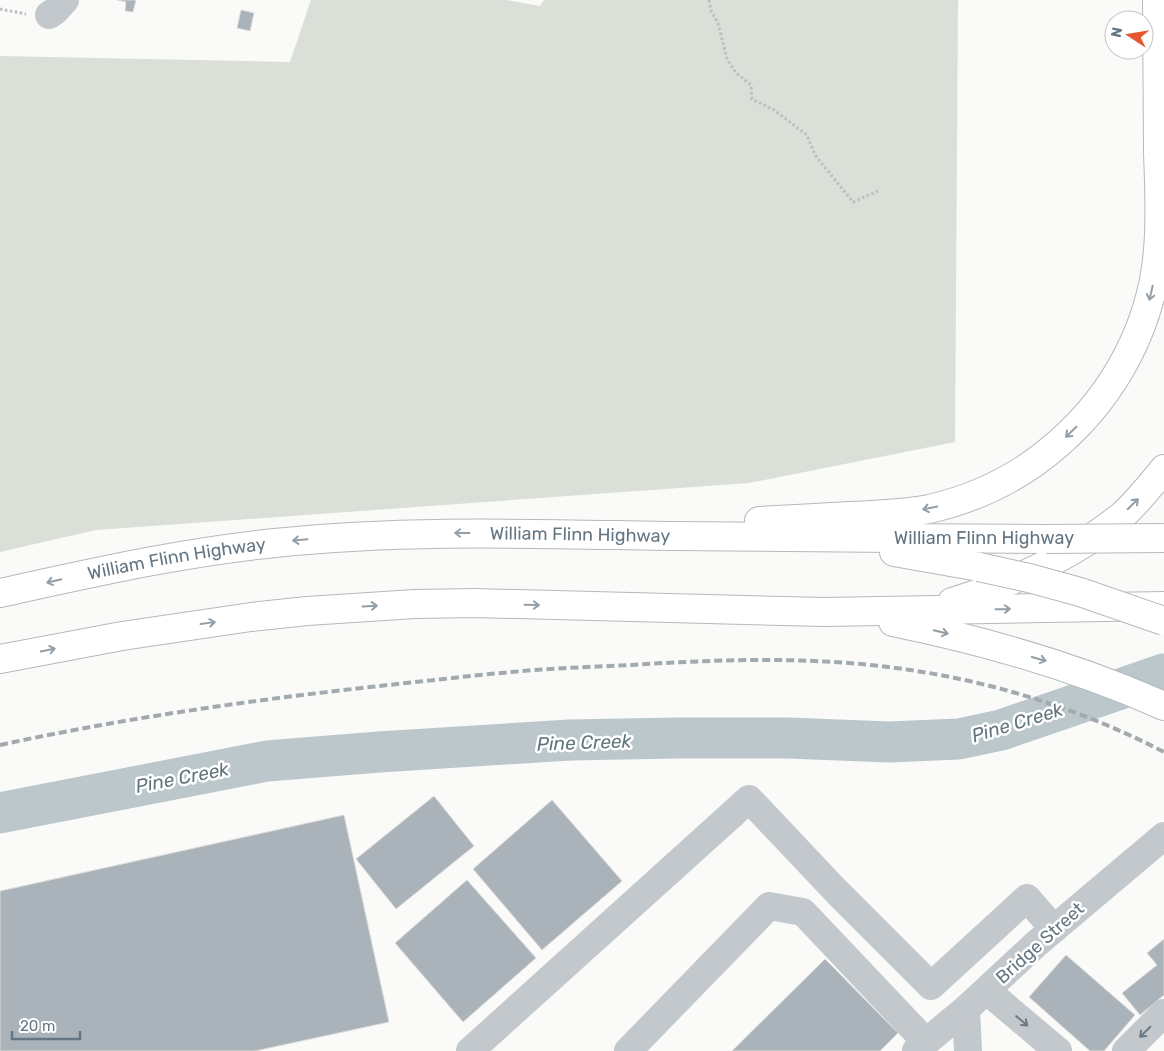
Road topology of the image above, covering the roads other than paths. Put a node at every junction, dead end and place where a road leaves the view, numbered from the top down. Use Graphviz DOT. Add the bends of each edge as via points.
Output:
graph roads {
  1 [pos="1157,0"];
  2 [pos="1164,469"];
  3 [pos="511,533"];
  4 [pos="806,538"];
  5 [pos="1164,538"];
  6 [pos="0,593"];
  7 [pos="1164,606"];
  8 [pos="901,611"];
  9 [pos="825,612"];
  10 [pos="1164,621"];
  11 [pos="0,659"];
  12 [pos="1164,706"];
  13 [pos="1164,836"];
  14 [pos="1054,929"];
  15 [pos="987,991"];
  16 [pos="966,1010"];
  17 [pos="1164,1013"];
  18 [pos="921,1046"];
  19 [pos="470,1051"];
  20 [pos="628,1051"];
  21 [pos="968,1051"];
  22 [pos="1058,1051"];
  23 [pos="1126,1051"];
  1 -- 3 [label="highway, one-way" via="1159,232 1150,295 1125,362 1085,418 1050,451 1030,466 981,492 928,509 875,515"];
  8 -- 2 [label="highway, one-way" via="948,603 976,594 1005,584 1058,558 1122,516"];
  3 -- 4 [label="highway, William Flinn Highway"];
  3 -- 6 [label="highway, William Flinn Highway, one-way" via="380,535 273,543 171,558"];
  4 -- 5 [label="highway, William Flinn Highway, bridge"];
  4 -- 10 [label="highway, bridge" via="917,555 1029,578"];
  8 -- 7 [label="highway, one-way, bridge"];
  8 -- 9 [label="highway"];
  11 -- 9 [label="highway, one-way" via="234,619 406,604"];
  9 -- 12 [label="highway, one-way" via="926,629 992,645 1048,661"];
  13 -- 14 [label="street, Bridge Street"];
  14 -- 15 [label="street, Bridge Street"];
  14 -- 19 [label="street" via="1027,898 932,986 749,799"];
  15 -- 16 [label="street, Bridge Street"];
  15 -- 22 [label="street, one-way"];
  16 -- 18 [label="street, Bridge Street"];
  16 -- 21 [label="street"];
  17 -- 23 [label="street, one-way"];
  18 -- 20 [label="street" via="803,912 769,906"];
}
